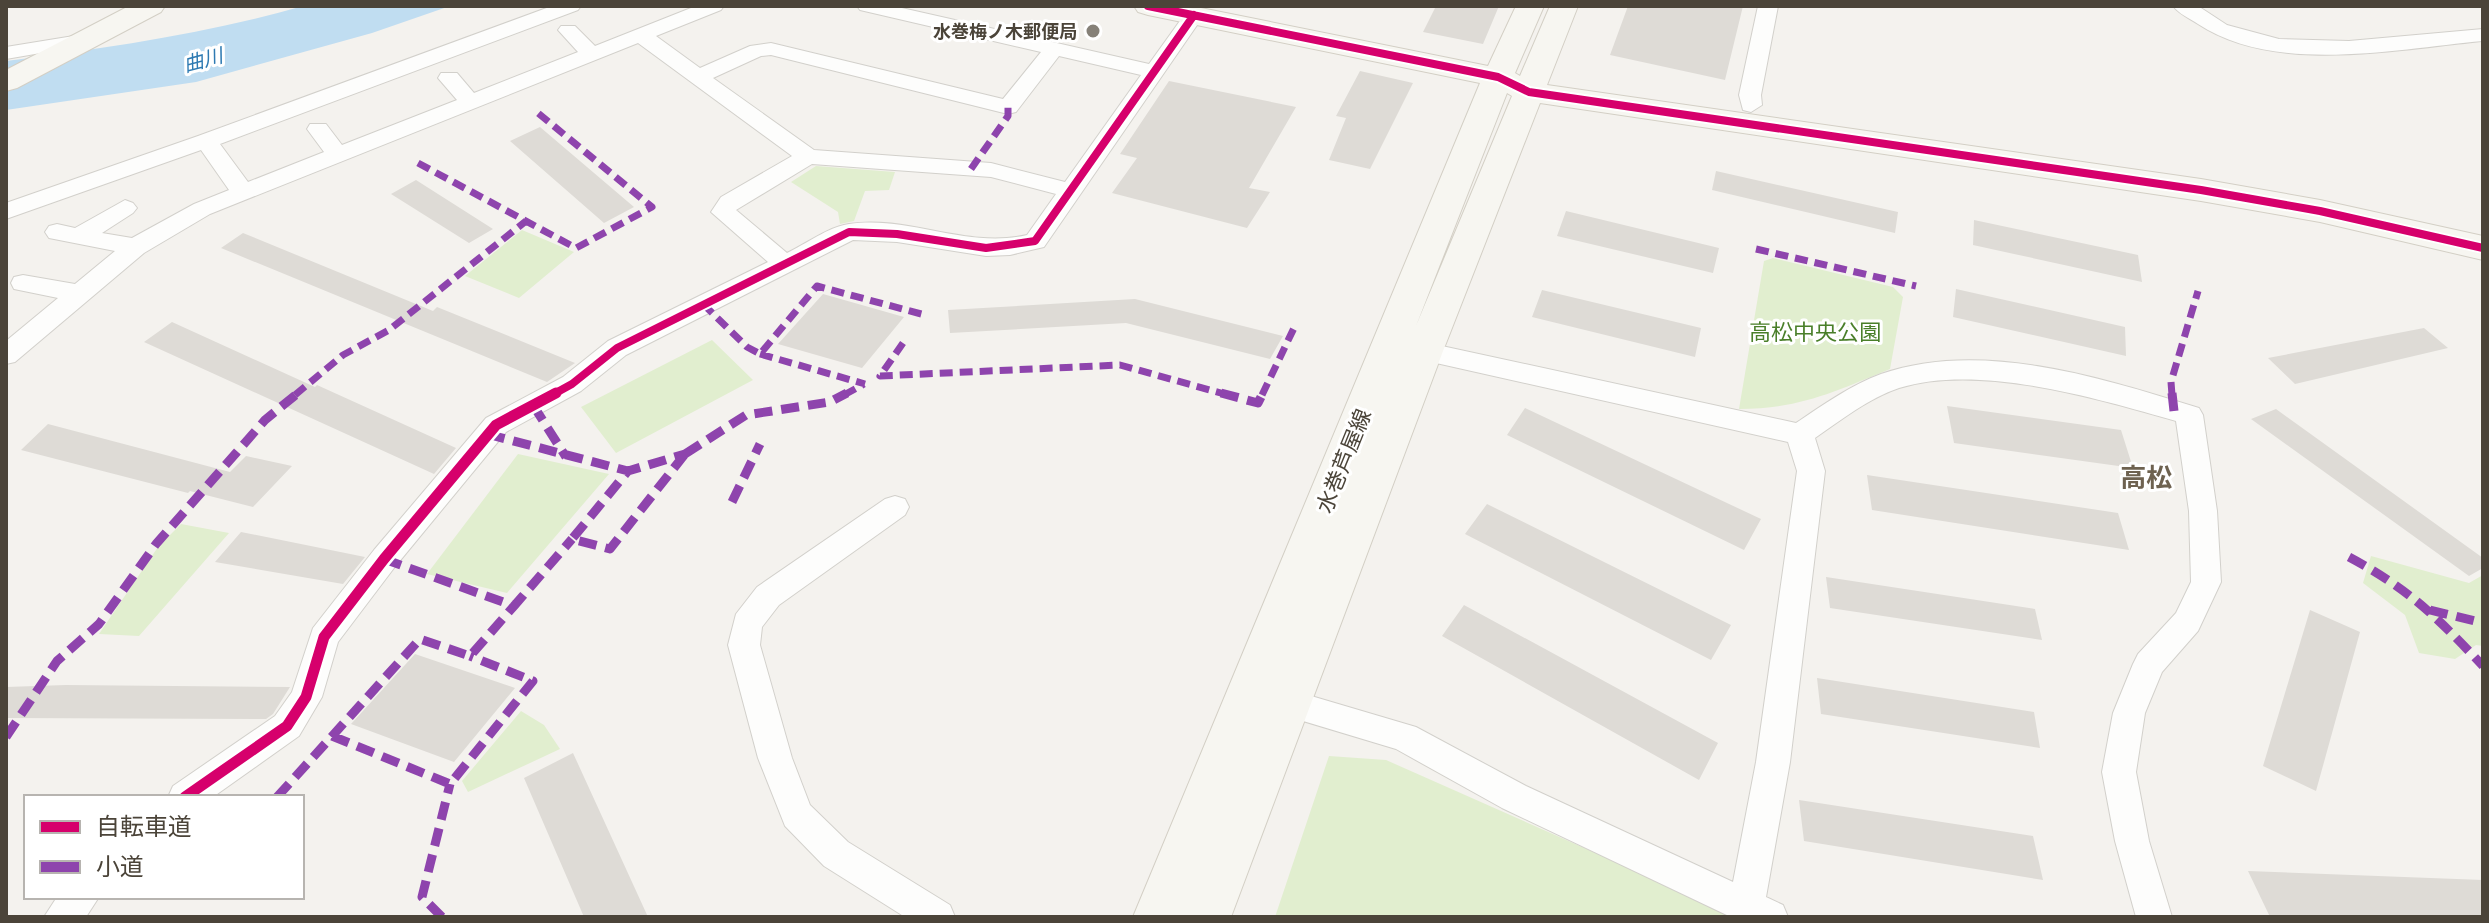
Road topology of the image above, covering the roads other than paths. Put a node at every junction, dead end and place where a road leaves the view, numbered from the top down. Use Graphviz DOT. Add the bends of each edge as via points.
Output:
graph roads {
  1 [pos="151,6"];
  2 [pos="571,6"];
  3 [pos="714,6"];
  4 [pos="867,6"];
  5 [pos="1148,6"];
  6 [pos="1530,6"];
  7 [pos="1564,6"];
  8 [pos="1768,6"];
  9 [pos="2183,6"];
  10 [pos="1194,15"];
  11 [pos="568,30"];
  12 [pos="639,34"];
  13 [pos="2483,35"];
  14 [pos="78,44"];
  15 [pos="1054,49"];
  16 [pos="6,53"];
  17 [pos="591,53"];
  18 [pos="1154,72"];
  19 [pos="449,78"];
  20 [pos="696,78"];
  21 [pos="1521,81"];
  22 [pos="6,82"];
  23 [pos="470,102"];
  24 [pos="1751,105"];
  25 [pos="318,129"];
  26 [pos="206,141"];
  27 [pos="338,155"];
  28 [pos="808,157"];
  29 [pos="1072,191"];
  30 [pos="243,192"];
  31 [pos="125,208"];
  32 [pos="6,211"];
  33 [pos="2483,233"];
  34 [pos="135,247"];
  35 [pos="2483,248"];
  36 [pos="784,263"];
  37 [pos="23,283"];
  38 [pos="79,293"];
  39 [pos="1408,348"];
  40 [pos="7,353"];
  41 [pos="1800,434"];
  42 [pos="895,507"];
  43 [pos="1268,697"];
  44 [pos="188,795"];
  45 [pos="79,899"];
  46 [pos="1758,912"];
  47 [pos="62,917"];
  48 [pos="937,917"];
  49 [pos="1159,917"];
  50 [pos="1205,917"];
  51 [pos="2154,917"];
  1 -- 14 [label="street"];
  2 -- 26 [label="street"];
  3 -- 12 [label="street"];
  4 -- 15 [label="street"];
  5 -- 10 [label="street"];
  6 -- 21 [label="street, 水巻芦屋線"];
  7 -- 21 [label="street, 水巻芦屋線"];
  8 -- 24 [label="street"];
  9 -- 13 [label="street" via="2221,29 2284,46"];
  10 -- 18 [label="street"];
  10 -- 21 [label="street"];
  11 -- 17 [label="street"];
  12 -- 17 [label="street"];
  12 -- 20 [label="street"];
  14 -- 16 [label="street"];
  14 -- 22 [label="street"];
  15 -- 18 [label="street"];
  15 -- 20 [label="street" via="1008,107 771,49 757,50"];
  17 -- 23 [label="street"];
  18 -- 29 [label="street"];
  19 -- 23 [label="street"];
  20 -- 28 [label="street"];
  21 -- 24 [label="street"];
  21 -- 35 [label="street" via="2201,190"];
  21 -- 39 [label="street, 水巻芦屋線"];
  23 -- 27 [label="street"];
  24 -- 33 [label="street" via="2199,174"];
  25 -- 27 [label="street"];
  26 -- 30 [label="street"];
  26 -- 32 [label="street"];
  27 -- 30 [label="street"];
  28 -- 29 [label="street" via="991,170"];
  28 -- 36 [label="street" via="729,202 723,212"];
  29 -- 36 [label="street" via="1035,241 1016,248 981,251 878,229 849,232"];
  30 -- 34 [label="street"];
  31 -- 34 [label="street" via="67,235"];
  34 -- 38 [label="street"];
  36 -- 44 [label="street" via="617,348 572,384 496,425 324,637 306,697 287,726"];
  37 -- 38 [label="street"];
  38 -- 40 [label="street"];
  39 -- 41 [label="street"];
  39 -- 43 [label="street, 水巻芦屋線"];
  41 -- 46 [label="street" via="1811,471"];
  41 -- 51 [label="street" via="1899,378 1989,370 2106,391 2189,415 2203,511 2206,582 2187,622 2149,664 2129,713 2119,772"];
  42 -- 48 [label="street" via="768,596 747,623 744,645 775,758 797,815 836,854"];
  43 -- 46 [label="street" via="1404,737 1514,797"];
  43 -- 49 [label="street, 水巻芦屋線"];
  43 -- 50 [label="street, 水巻芦屋線"];
  45 -- 47 [label="street"];
}
